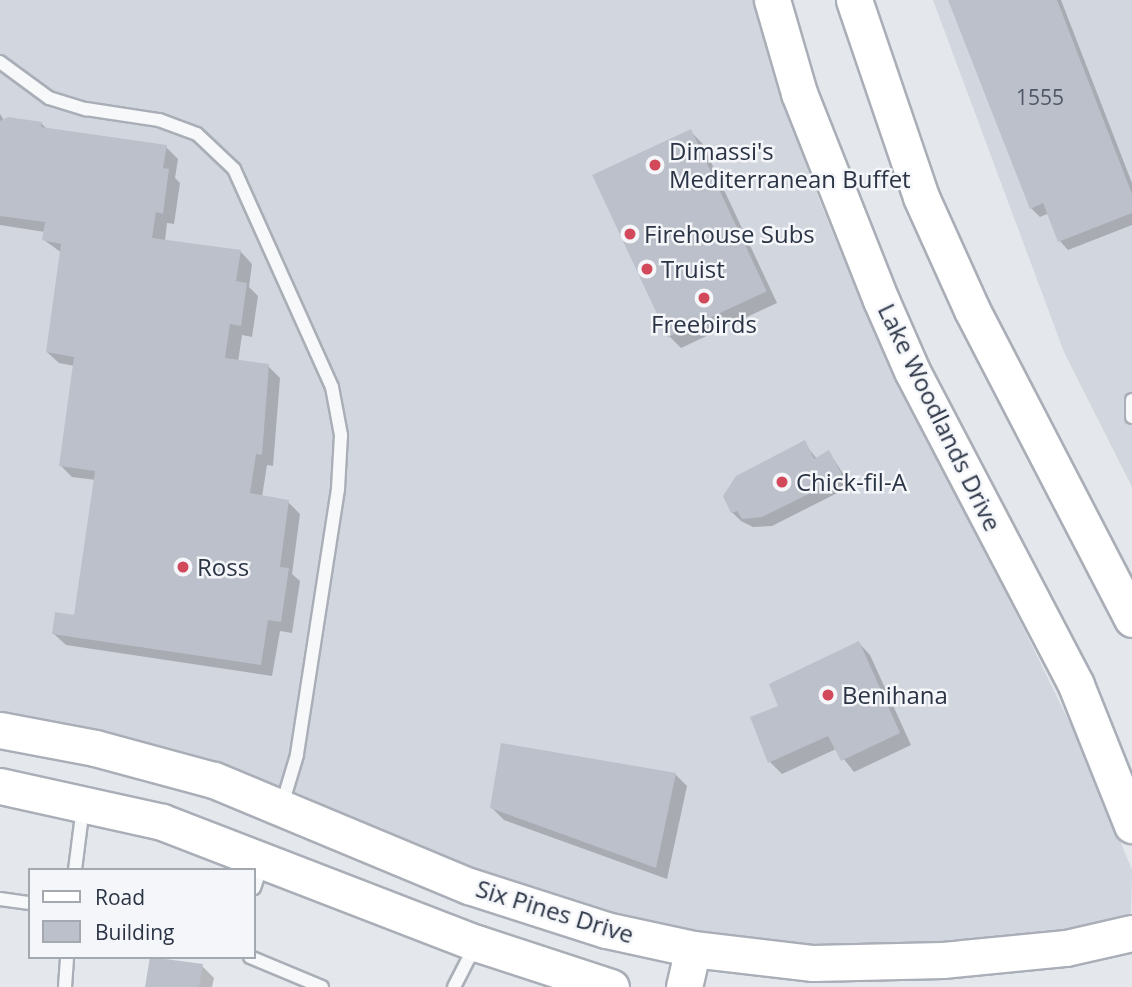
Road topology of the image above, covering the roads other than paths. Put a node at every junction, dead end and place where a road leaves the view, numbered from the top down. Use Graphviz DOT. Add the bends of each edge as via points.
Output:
graph roads {
  1 [pos="772,0"];
  2 [pos="854,0"];
  3 [pos="0,62"];
  4 [pos="1132,400"];
  5 [pos="1132,417"];
  6 [pos="1132,619"];
  7 [pos="0,730"];
  8 [pos="0,786"];
  9 [pos="84,803"];
  10 [pos="280,809"];
  11 [pos="1132,825"];
  12 [pos="75,868"];
  13 [pos="248,868"];
  14 [pos="259,874"];
  15 [pos="0,899"];
  16 [pos="28,902"];
  17 [pos="1132,933"];
  18 [pos="476,943"];
  19 [pos="693,949"];
  20 [pos="67,959"];
  21 [pos="255,959"];
  22 [pos="65,987"];
  23 [pos="322,987"];
  24 [pos="454,987"];
  25 [pos="611,987"];
  26 [pos="684,987"];
  1 -- 11 [label="street, Lake Woodlands Drive" via="799,93 886,312 912,371 1076,685"];
  2 -- 6 [label="street" via="932,221 972,310"];
  3 -- 10 [label="lane" via="48,98 159,120 197,134 234,169 332,387 341,435 338,489 297,755"];
  4 -- 5 [label="lane"];
  7 -- 10 [label="street, Six Pines Drive" via="94,748 214,780"];
  8 -- 9 [label="street"];
  9 -- 12 [label="lane"];
  9 -- 13 [label="street" via="162,822"];
  10 -- 14 [label="street"];
  10 -- 19 [label="street, Six Pines Drive" via="469,886 606,930"];
  14 -- 18 [label="street"];
  15 -- 16 [label="lane"];
  17 -- 19 [label="street, Six Pines Drive" via="1066,948 943,960 813,963"];
  18 -- 24 [label="lane"];
  18 -- 25 [label="street"];
  19 -- 26 [label="street"];
  20 -- 22 [label="lane"];
  21 -- 23 [label="lane"];
}
